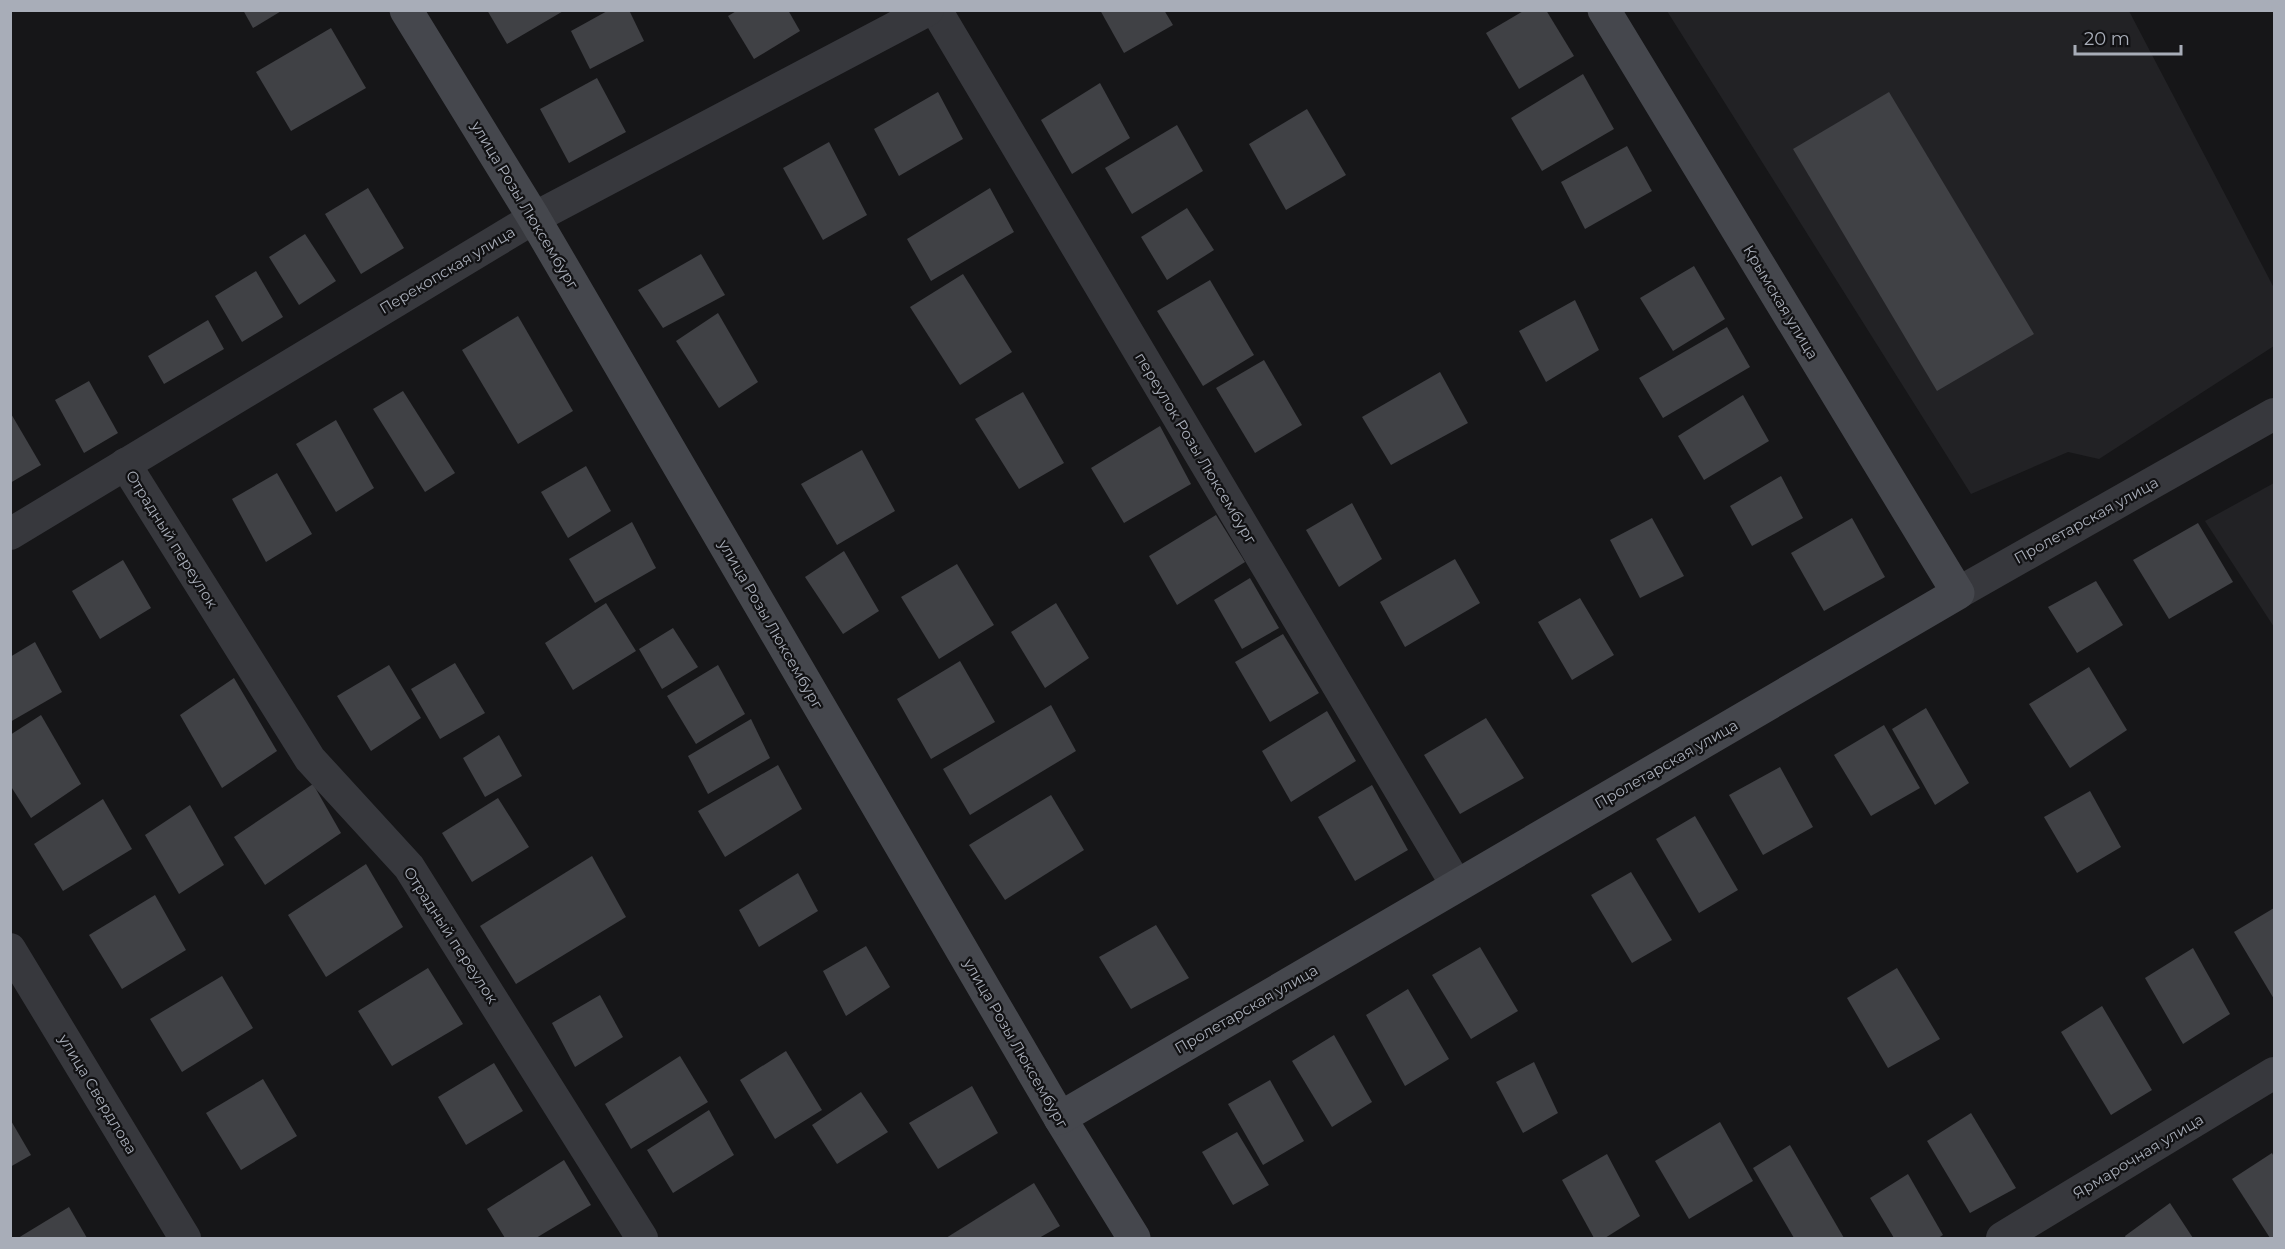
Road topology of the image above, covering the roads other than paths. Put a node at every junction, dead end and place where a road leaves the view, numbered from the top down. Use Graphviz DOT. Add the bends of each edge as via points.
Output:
graph roads {
  1 [pos="406,10"];
  2 [pos="928,10"];
  3 [pos="936,10"];
  4 [pos="1604,10"];
  5 [pos="534,218"];
  6 [pos="2274,414"];
  7 [pos="124,464"];
  8 [pos="10,534"];
  9 [pos="1958,593"];
  10 [pos="1457,886"];
  11 [pos="10,949"];
  12 [pos="2274,1073"];
  13 [pos="1060,1118"];
  14 [pos="185,1239"];
  15 [pos="642,1239"];
  16 [pos="1134,1239"];
  17 [pos="2002,1239"];
  1 -- 5 [label="main road, улица Розы Люксембург"];
  2 -- 5 [label="street, Перекопская улица"];
  3 -- 10 [label="street, переулок Розы Люксембург"];
  4 -- 9 [label="main road, Крымская улица"];
  5 -- 7 [label="street, Перекопская улица"];
  5 -- 13 [label="main road, улица Розы Люксембург"];
  6 -- 9 [label="street, Пролетарская улица"];
  7 -- 8 [label="street, Перекопская улица"];
  7 -- 15 [label="street, Отрадный переулок" via="310,759 409,867"];
  9 -- 10 [label="main road, Пролетарская улица"];
  10 -- 13 [label="main road, Пролетарская улица"];
  11 -- 14 [label="street, улица Свердлова"];
  12 -- 17 [label="street, Ярмарочная улица"];
  13 -- 16 [label="main road, улица Розы Люксембург"];
}
